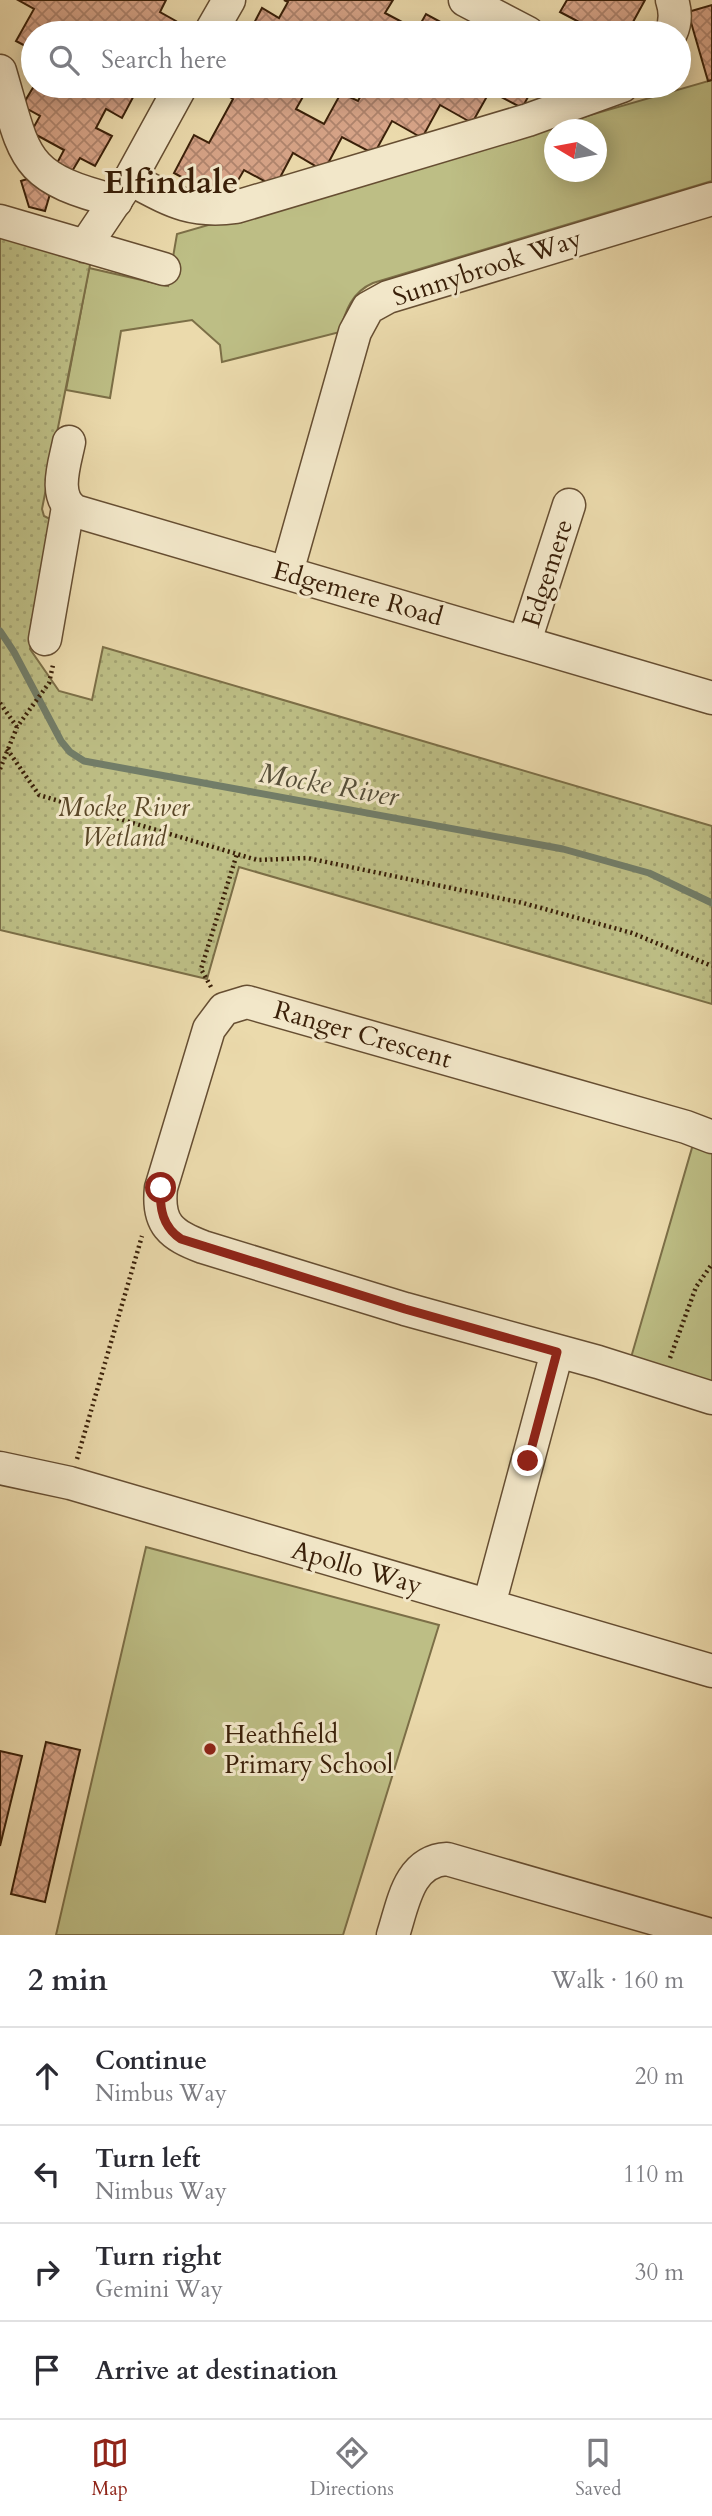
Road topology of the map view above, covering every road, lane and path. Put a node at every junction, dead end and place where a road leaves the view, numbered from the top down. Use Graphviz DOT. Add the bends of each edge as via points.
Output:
graph roads {
  1 [pos="465,0"];
  2 [pos="672,0"];
  3 [pos="226,1"];
  4 [pos="216,21"];
  5 [pos="505,21"];
  6 [pos="673,21"];
  7 [pos="0,71"];
  8 [pos="174,98"];
  9 [pos="589,98"];
  10 [pos="123,190"];
  11 [pos="712,199"];
  12 [pos="0,221"];
  13 [pos="85,246"];
  14 [pos="164,269"];
  15 [pos="69,442"];
  16 [pos="569,505"];
  17 [pos="68,507"];
  18 [pos="287,572"];
  19 [pos="46,639"];
  20 [pos="525,641"];
  21 [pos="43,690"];
  22 [pos="712,698"];
  23 [pos="0,703"];
  24 [pos="17,727"];
  25 [pos="7,749"];
  26 [pos="0,769"];
  27 [pos="237,853"];
  28 [pos="712,966"];
  29 [pos="224,1009"];
  30 [pos="712,1137"];
  31 [pos="162,1215"];
  32 [pos="712,1264"];
  33 [pos="557,1352"];
  34 [pos="662,1382"];
  35 [pos="712,1398"];
  36 [pos="0,1468"];
  37 [pos="69,1483"];
  38 [pos="489,1605"];
  39 [pos="712,1671"];
  40 [pos="610,1921"];
  41 [pos="393,1935"];
  42 [pos="711,1935"];
  1 -- 5 [label="street"];
  2 -- 6 [label="street"];
  3 -- 4 [label="street"];
  7 -- 10 [label="street" via="25,151 34,164 66,186"];
  8 -- 10 [label="street"];
  9 -- 10 [label="street" via="236,207 205,210"];
  10 -- 13 [label="street"];
  11 -- 18 [label="street, Sunnybrook Way" via="388,297 368,308 355,332"];
  12 -- 13 [label="street"];
  13 -- 14 [label="street"];
  15 -- 17 [label="street" via="62,480"];
  16 -- 20 [label="street, Edgemere"];
  17 -- 18 [label="street, Edgemere Road"];
  17 -- 19 [label="street"];
  18 -- 20 [label="street, Edgemere Road"];
  20 -- 22 [label="street, Edgemere Road"];
  21 -- 24 [label="path"];
  23 -- 24 [label="path"];
  24 -- 25 [label="path"];
  25 -- 26 [label="path"];
  25 -- 27 [label="path" via="39,795"];
  27 -- 28 [label="path" via="257,860 307,858 523,903 632,933"];
  27 -- 29 [label="path" via="201,969"];
  29 -- 30 [label="street, Ranger Crescent" via="247,1002 261,1004"];
  29 -- 31 [label="street" via="209,1028 161,1188"];
  31 -- 33 [label="street" via="173,1233 203,1247"];
  31 -- 37 [label="path" via="145,1226"];
  32 -- 34 [label="path" via="696,1287"];
  33 -- 34 [label="street"];
  33 -- 38 [label="street"];
  34 -- 35 [label="street"];
  36 -- 37 [label="street, Apollo Way"];
  37 -- 38 [label="street, Apollo Way"];
  38 -- 39 [label="street, Apollo Way"];
  40 -- 41 [label="street" via="447,1859 425,1865 416,1874"];
  40 -- 42 [label="street"];
}
